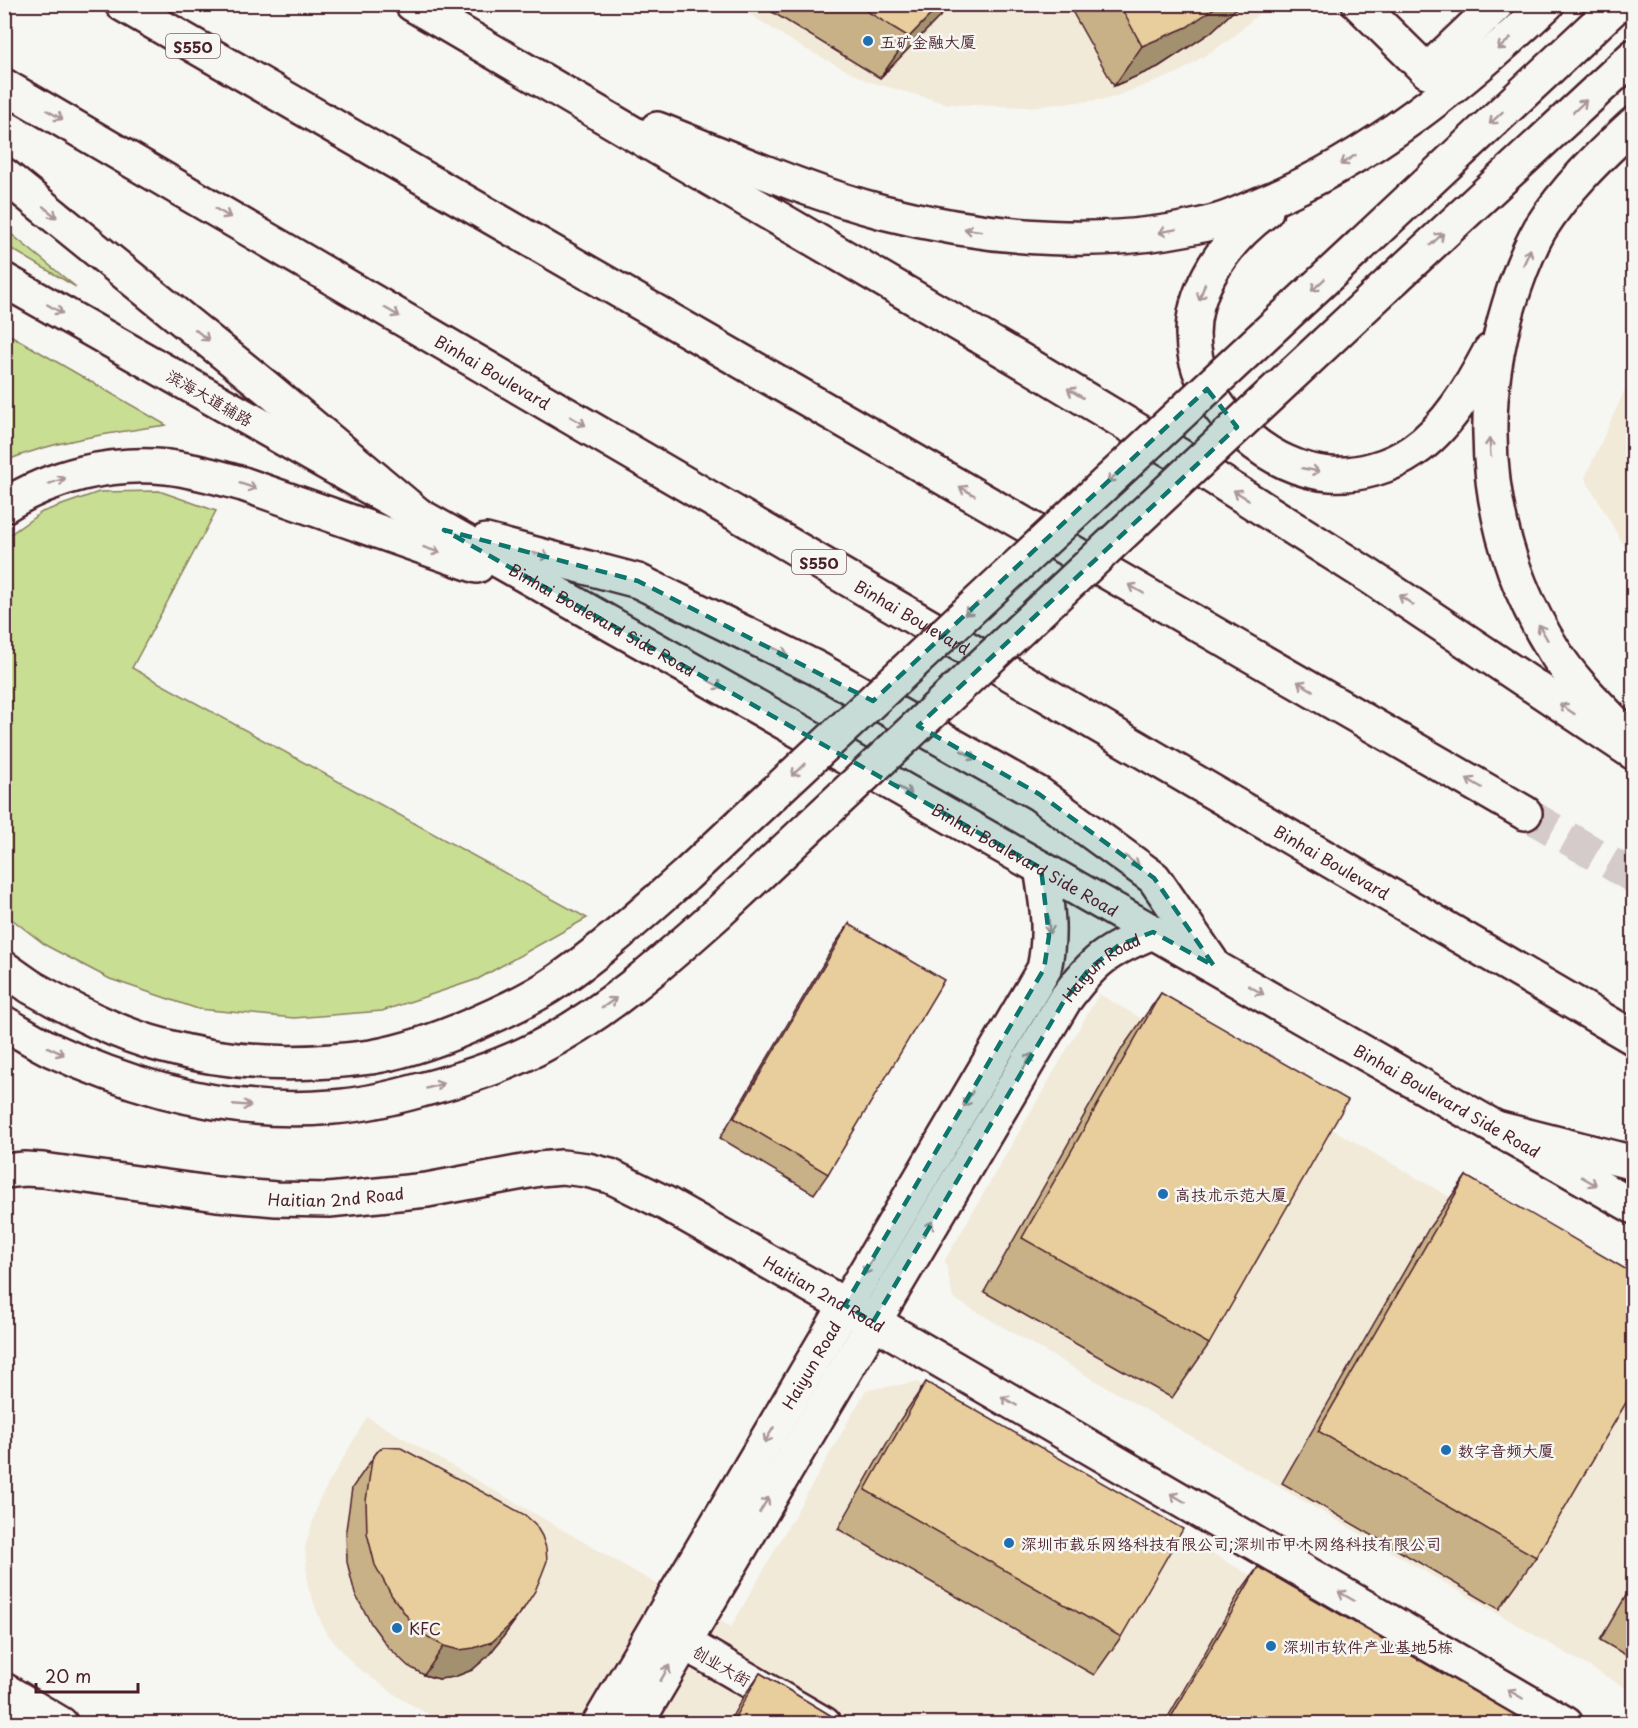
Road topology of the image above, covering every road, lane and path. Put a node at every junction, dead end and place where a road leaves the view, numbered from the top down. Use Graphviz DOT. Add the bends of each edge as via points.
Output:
graph roads {
  1 [pos="122,4"];
  2 [pos="412,4"];
  3 [pos="1359,4"];
  4 [pos="1497,4"];
  5 [pos="1547,4"];
  6 [pos="1618,4"];
  7 [pos="1634,56"];
  8 [pos="4,86"];
  9 [pos="565,94"];
  10 [pos="1634,124"];
  11 [pos="4,175"];
  12 [pos="1297,189"];
  13 [pos="4,280"];
  14 [pos="1502,327"];
  15 [pos="4,506"];
  16 [pos="416,513"];
  17 [pos="444,530"];
  18 [pos="555,593"];
  19 [pos="1634,742"];
  20 [pos="1634,753"];
  21 [pos="1525,813"];
  22 [pos="1041,867"];
  23 [pos="1153,932"];
  24 [pos="1214,966"];
  25 [pos="4,968"];
  26 [pos="4,1023"];
  27 [pos="1634,1038"];
  28 [pos="1496,1128"];
  29 [pos="1634,1163"];
  30 [pos="4,1171"];
  31 [pos="1634,1207"];
  32 [pos="845,1305"];
  33 [pos="873,1322"];
  34 [pos="683,1642"];
  35 [pos="4,1690"];
  36 [pos="61,1724"];
  37 [pos="599,1724"];
  38 [pos="636,1724"];
  39 [pos="824,1724"];
  40 [pos="1566,1724"];
  21 -- 1 [label="main road, S550, one-way"];
  2 -- 9 [label="main road"];
  3 -- 4 [label="main road" via="1427,70"];
  5 -- 12 [label="main road, one-way" via="1415,115"];
  6 -- 25 [label="main road, one-way, bridge" via="685,876 558,981 467,1028 417,1046 372,1056 270,1063 218,1058 116,1030 72,1010"];
  26 -- 7 [label="main road, one-way, bridge" via="50,1049 161,1090 214,1102 332,1108 382,1100 485,1071 536,1049 585,1020 632,987 720,911"];
  8 -- 27 [label="main road, Binhai Boulevard / S550, one-way"];
  12 -- 9 [label="main road, one-way" via="1219,221 1145,235 1064,239 973,231 882,212 802,186"];
  20 -- 9 [label="main road, one-way" via="1370,576 1180,456"];
  14 -- 10 [label="main road, one-way" via="1539,231 1578,178"];
  11 -- 16 [label="main road, one-way"];
  12 -- 14 [label="main road, one-way" via="1233,239 1208,277 1195,313 1193,334 1205,386 1221,411 1272,455 1300,468 1330,474 1361,472 1412,452 1450,415 1482,367"];
  13 -- 16 [label="main road, 滨海大道辅路, one-way"];
  19 -- 14 [label="main road, one-way" via="1555,652 1533,615 1514,570 1491,477 1490,398"];
  15 -- 18 [label="main road, one-way" via="47,484 85,472 129,466 166,467 243,484"];
  16 -- 17 [label="main road, Binhai Boulevard Side Road"];
  17 -- 18 [label="main road, Binhai Boulevard Side Road"];
  17 -- 24 [label="main road, one-way" via="638,581 816,668 1039,794 1154,878"];
  18 -- 22 [label="main road, Binhai Boulevard Side Road, one-way"];
  22 -- 23 [label="main road, Binhai Boulevard Side Road"];
  22 -- 32 [label="main road, Haiyun Road, one-way" via="1049,936 1044,969"];
  23 -- 24 [label="main road, Binhai Boulevard Side Road"];
  33 -- 23 [label="main road, Haiyun Road, one-way" via="1064,1001 1100,959 1119,945"];
  24 -- 28 [label="main road, Binhai Boulevard Side Road, one-way"];
  28 -- 29 [label="main road"];
  28 -- 31 [label="main road, Binhai Boulevard Side Road, one-way"];
  30 -- 32 [label="main road, Haitian 2nd Road" via="43,1170 217,1194 328,1200 427,1190 539,1169 587,1170 632,1186"];
  32 -- 33 [label="main road, Haitian 2nd Road"];
  32 -- 37 [label="main road, Haiyun Road, one-way"];
  34 -- 33 [label="main road, Haiyun Road, one-way"];
  40 -- 33 [label="main road, Haitian 2nd Road, one-way"];
  38 -- 34 [label="main road, Haiyun Road, one-way"];
  34 -- 39 [label="main road, 创业大街"];
  35 -- 36 [label="main road"];
}
